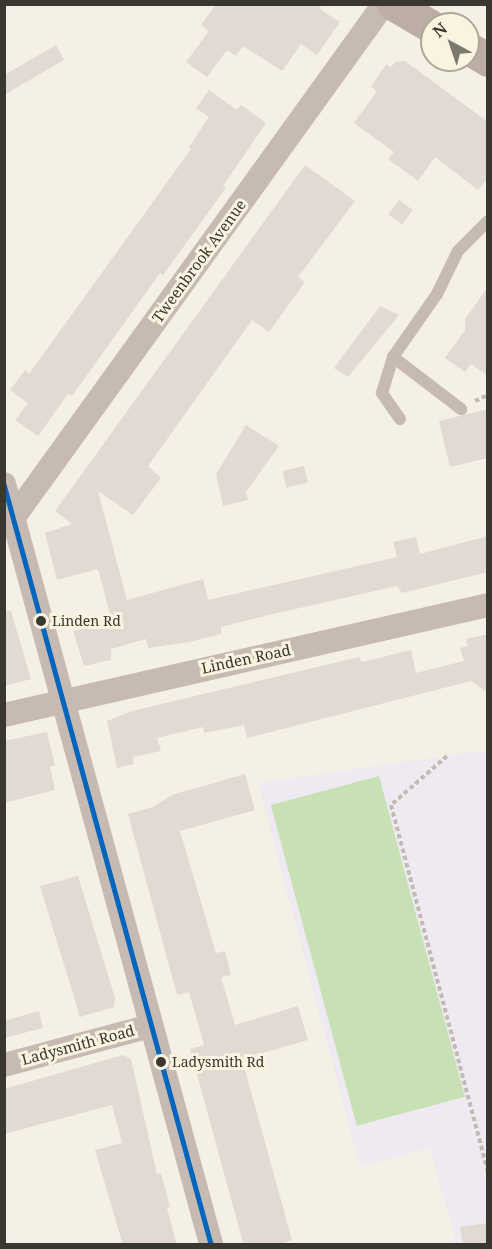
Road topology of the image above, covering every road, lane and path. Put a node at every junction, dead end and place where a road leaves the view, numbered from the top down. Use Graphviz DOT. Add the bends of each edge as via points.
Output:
graph roads {
  1 [pos="384,4"];
  2 [pos="393,4"];
  3 [pos="420,20"];
  4 [pos="488,221"];
  5 [pos="393,357"];
  6 [pos="460,409"];
  7 [pos="400,419"];
  8 [pos="4,484"];
  9 [pos="14,517"];
  10 [pos="488,605"];
  11 [pos="63,699"];
  12 [pos="4,715"];
  13 [pos="447,756"];
  14 [pos="151,1026"];
  15 [pos="4,1065"];
  16 [pos="488,1173"];
  17 [pos="211,1245"];
  1 -- 9 [label="street, Tweenbrook Avenue"];
  2 -- 3 [label="main road"];
  4 -- 5 [label="lane" via="458,251 437,294"];
  5 -- 6 [label="lane"];
  5 -- 7 [label="lane" via="382,393"];
  8 -- 9 [label="street"];
  9 -- 11 [label="street"];
  10 -- 11 [label="street, Linden Road"];
  11 -- 12 [label="street, Linden Road"];
  11 -- 14 [label="street"];
  13 -- 16 [label="path" via="391,805"];
  14 -- 15 [label="street, Ladysmith Road"];
  14 -- 17 [label="street"];
}
